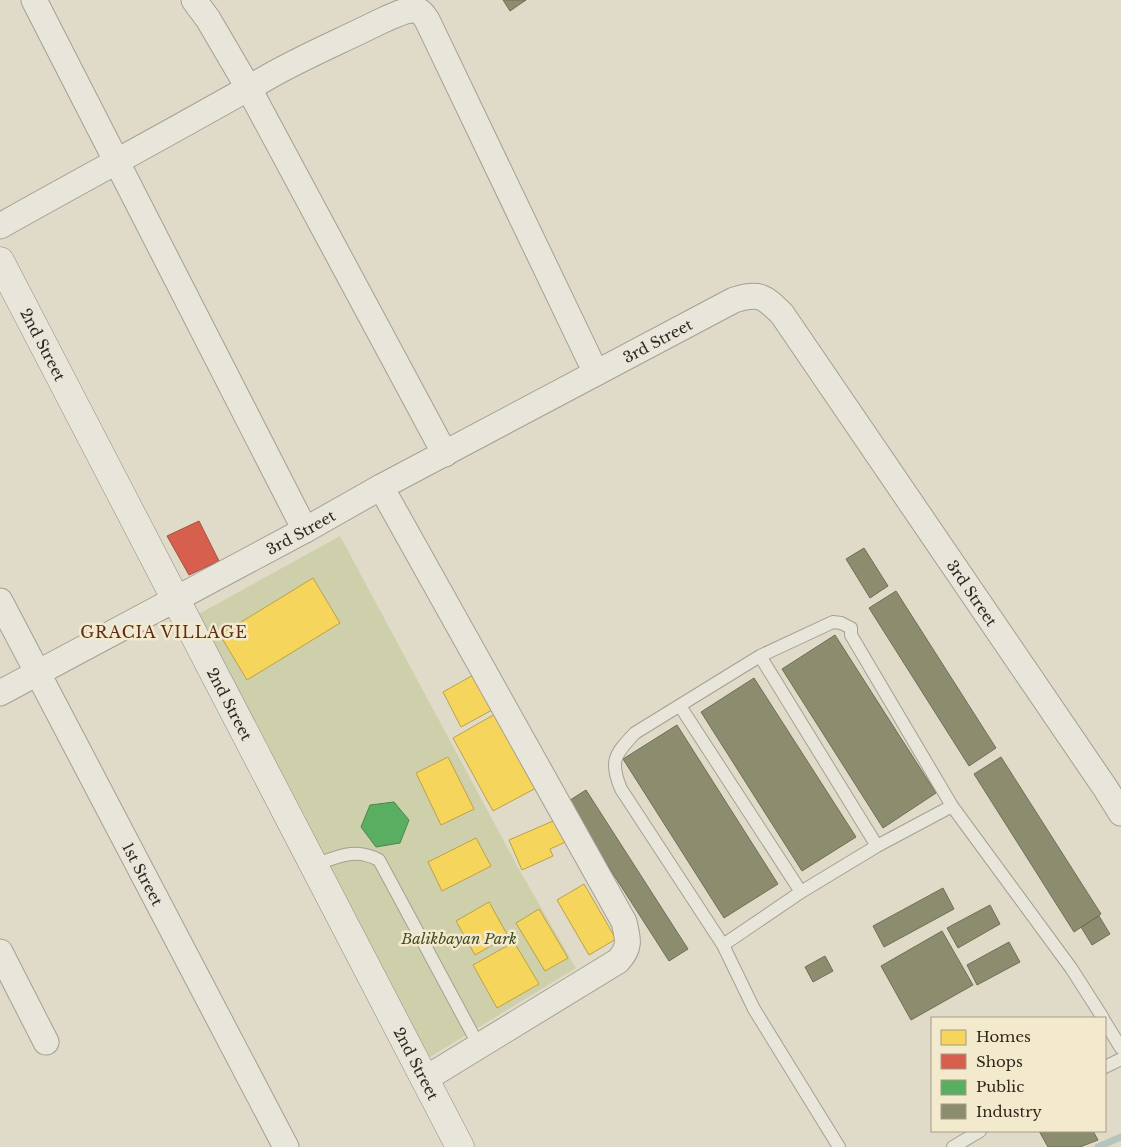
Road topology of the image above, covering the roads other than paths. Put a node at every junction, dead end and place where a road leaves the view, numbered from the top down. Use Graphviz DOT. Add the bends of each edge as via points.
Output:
graph roads {
  1 [pos="34,0"];
  2 [pos="194,0"];
  3 [pos="249,89"];
  4 [pos="117,161"];
  5 [pos="0,226"];
  6 [pos="0,261"];
  7 [pos="596,373"];
  8 [pos="445,454"];
  9 [pos="381,487"];
  10 [pos="305,530"];
  11 [pos="176,600"];
  12 [pos="0,601"];
  13 [pos="760,656"];
  14 [pos="38,674"];
  15 [pos="0,693"];
  16 [pos="680,706"];
  17 [pos="952,806"];
  18 [pos="1121,813"];
  19 [pos="877,846"];
  20 [pos="314,865"];
  21 [pos="802,892"];
  22 [pos="723,945"];
  23 [pos="0,952"];
  24 [pos="1102,1017"];
  25 [pos="1106,1024"];
  26 [pos="46,1042"];
  27 [pos="479,1046"];
  28 [pos="1121,1048"];
  29 [pos="1121,1059"];
  30 [pos="1106,1066"];
  31 [pos="424,1079"];
  32 [pos="978,1132"];
  33 [pos="286,1147"];
  34 [pos="460,1147"];
  35 [pos="838,1147"];
  36 [pos="953,1147"];
  1 -- 4 [label="street"];
  2 -- 3 [label="street"];
  3 -- 4 [label="street"];
  3 -- 7 [label="street" via="377,23 415,10 422,13"];
  3 -- 8 [label="street"];
  4 -- 5 [label="street"];
  4 -- 10 [label="street"];
  6 -- 11 [label="street, 2nd Street"];
  7 -- 8 [label="street, 3rd Street"];
  7 -- 18 [label="street, 3rd Street" via="734,300 756,295 767,299 782,314"];
  8 -- 9 [label="street, 3rd Street"];
  9 -- 10 [label="street, 3rd Street"];
  9 -- 27 [label="street" via="624,922 627,935 628,945 618,961"];
  10 -- 11 [label="street, 3rd Street"];
  11 -- 14 [label="street, 3rd Street"];
  11 -- 20 [label="street, 2nd Street"];
  12 -- 14 [label="street, 1st Street"];
  13 -- 16 [label="lane"];
  13 -- 17 [label="lane" via="833,622 851,628 851,635"];
  13 -- 19 [label="lane"];
  14 -- 15 [label="street, 3rd Street"];
  14 -- 33 [label="street, 1st Street"];
  16 -- 21 [label="lane"];
  16 -- 22 [label="lane" via="636,733 620,749 614,772 621,789"];
  17 -- 19 [label="lane"];
  17 -- 24 [label="lane" via="1071,968"];
  19 -- 21 [label="lane"];
  20 -- 27 [label="lane" via="356,852 378,860"];
  20 -- 31 [label="street, 2nd Street"];
  21 -- 22 [label="lane"];
  22 -- 35 [label="lane" via="754,1009"];
  23 -- 26 [label="street"];
  25 -- 28 [label="lane"];
  27 -- 31 [label="street"];
  29 -- 30 [label="lane"];
  31 -- 34 [label="street, 2nd Street"];
  32 -- 36 [label="lane"];
}
